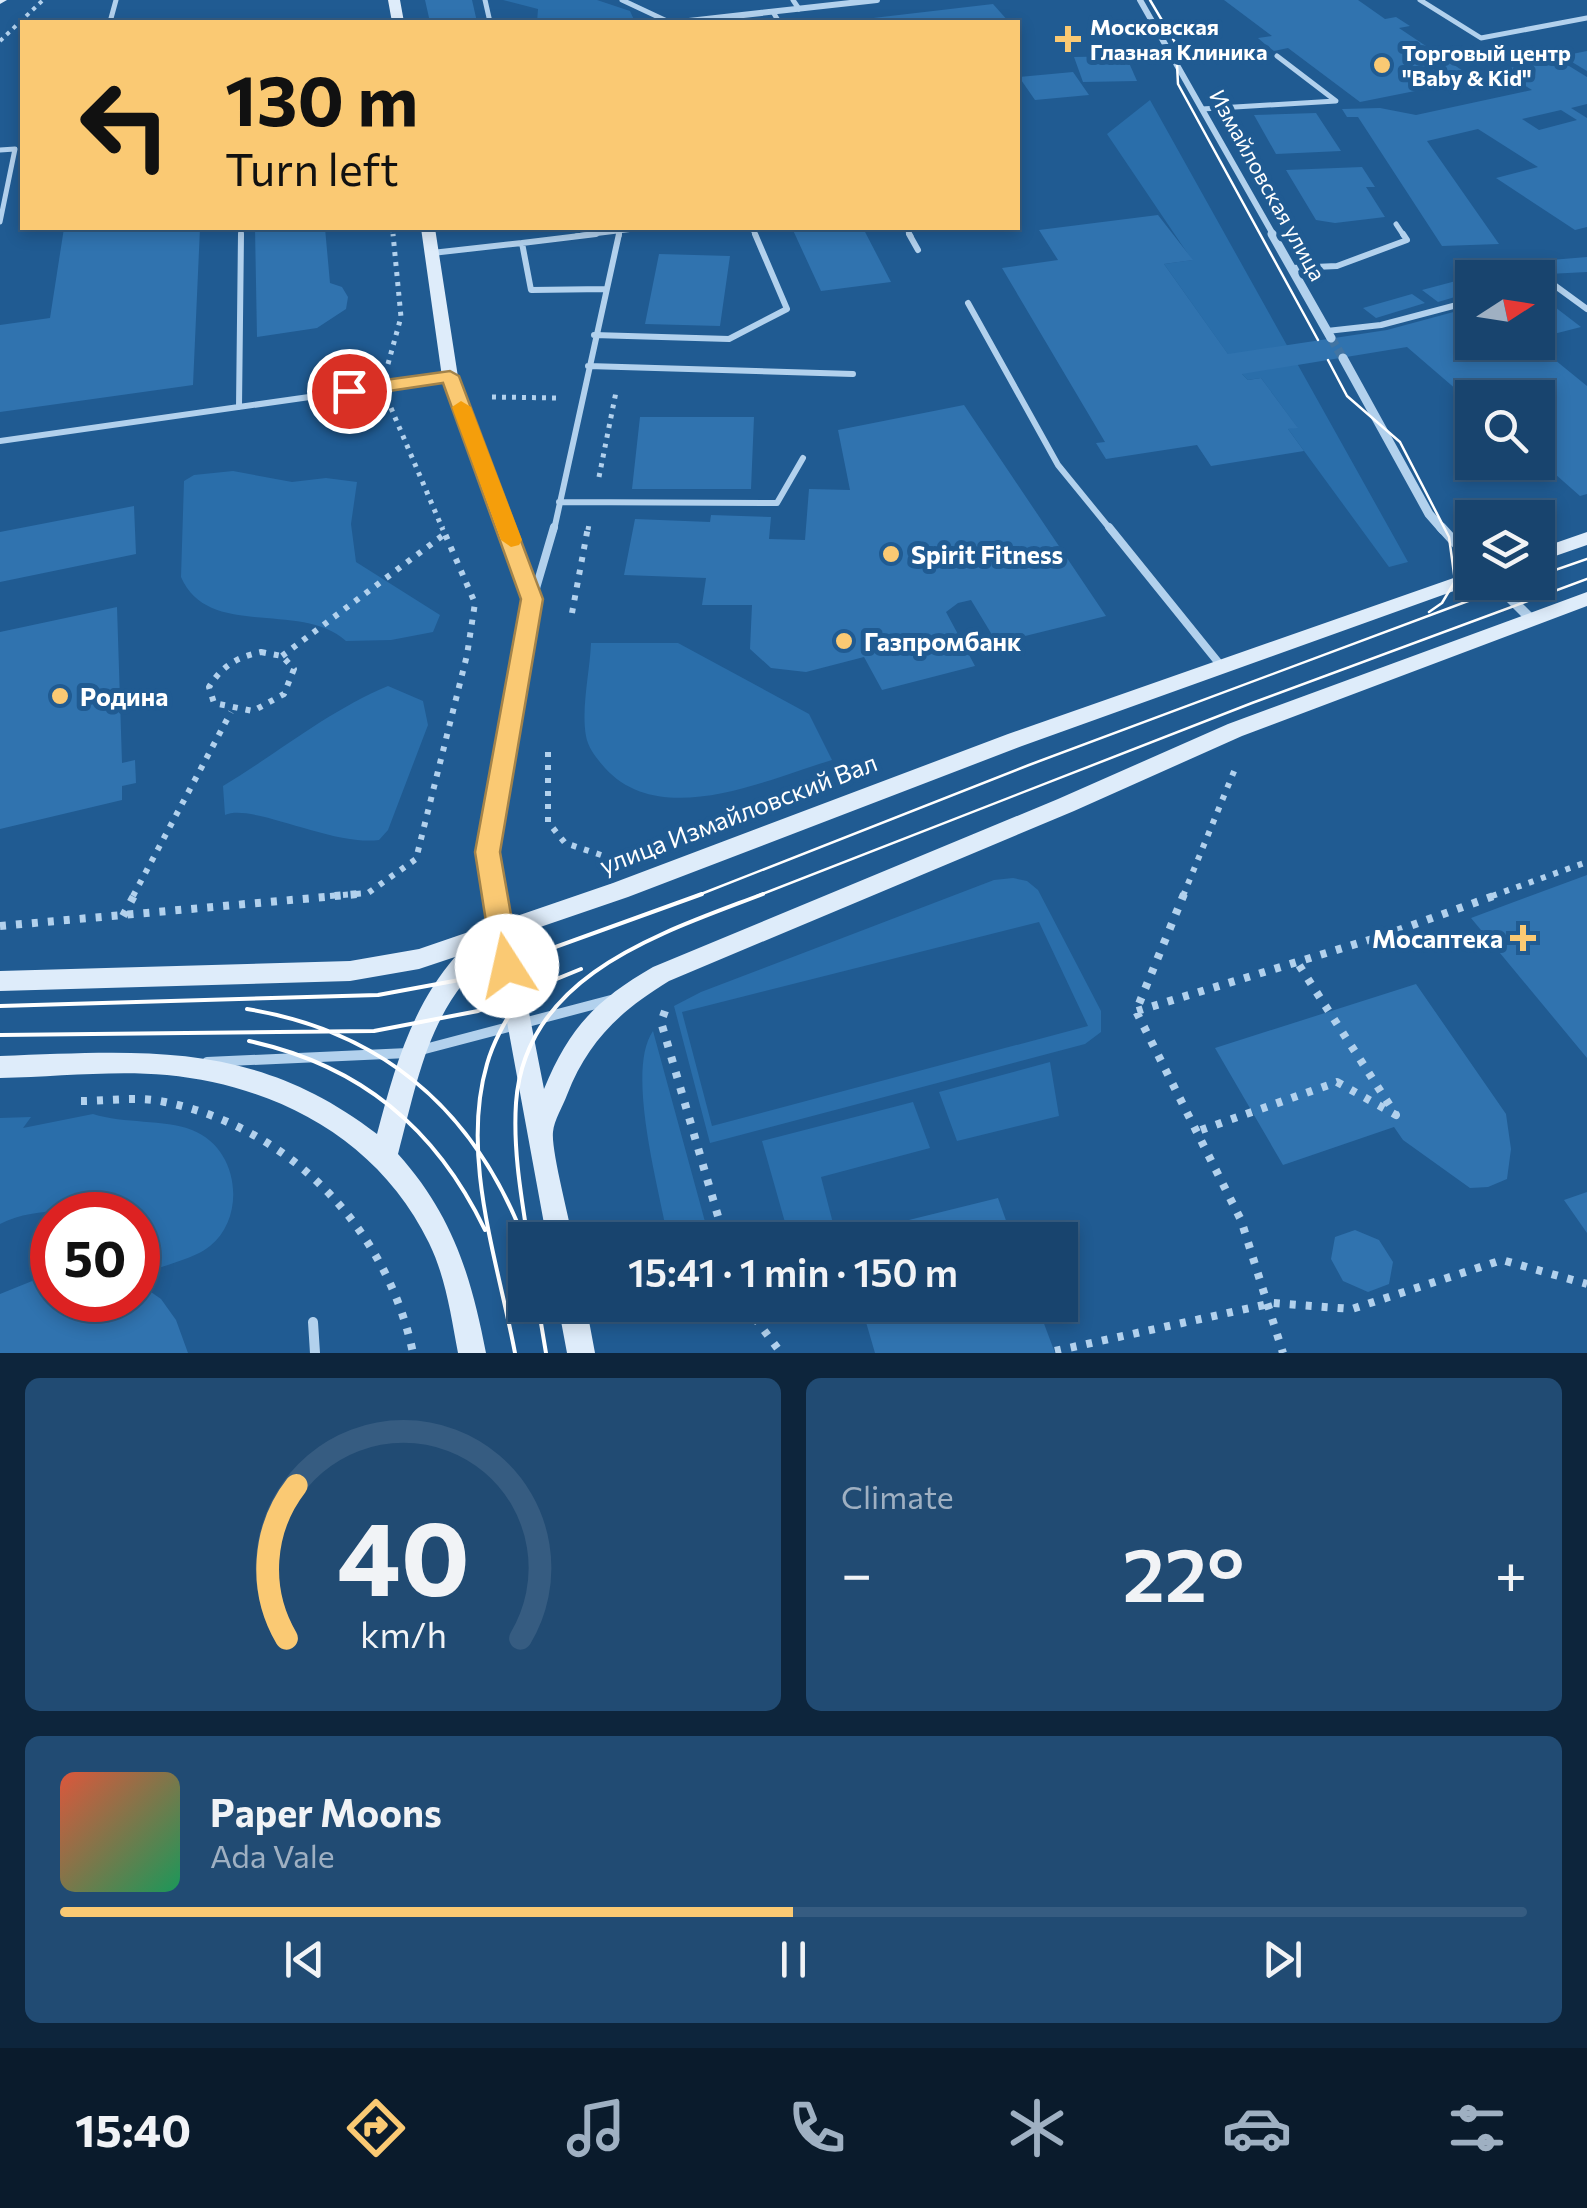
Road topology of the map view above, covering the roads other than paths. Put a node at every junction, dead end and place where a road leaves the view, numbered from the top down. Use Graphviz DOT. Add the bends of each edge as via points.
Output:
graph roads {
  1 [pos="622,0"];
  2 [pos="793,0"];
  3 [pos="877,0"];
  4 [pos="1140,0"];
  5 [pos="1420,0"];
  6 [pos="799,9"];
  7 [pos="773,12"];
  8 [pos="1587,18"];
  9 [pos="665,20"];
  10 [pos="699,20"];
  11 [pos="778,20"];
  12 [pos="1277,56"];
  13 [pos="1202,109"];
  14 [pos="0,150"];
  15 [pos="0,222"];
  16 [pos="1396,224"];
  17 [pos="241,230"];
  18 [pos="428,230"];
  19 [pos="620,230"];
  20 [pos="753,230"];
  21 [pos="907,230"];
  22 [pos="522,243"];
  23 [pos="918,250"];
  24 [pos="432,253"];
  25 [pos="1292,268"];
  26 [pos="1555,286"];
  27 [pos="606,289"];
  28 [pos="968,303"];
  29 [pos="1455,306"];
  30 [pos="1587,310"];
  31 [pos="1329,334"];
  32 [pos="594,335"];
  33 [pos="1343,358"];
  34 [pos="588,366"];
  35 [pos="853,374"];
  36 [pos="450,376"];
  37 [pos="239,407"];
  38 [pos="0,442"];
  39 [pos="803,458"];
  40 [pos="559,502"];
  41 [pos="1587,538"];
  42 [pos="1455,543"];
  43 [pos="1555,550"];
  44 [pos="1455,585"];
  45 [pos="532,599"];
  46 [pos="1587,599"];
  47 [pos="1512,600"];
  48 [pos="1532,620"];
  49 [pos="1224,669"];
  50 [pos="501,932"];
  51 [pos="0,981"];
  52 [pos="614,999"];
  53 [pos="518,1024"];
  54 [pos="411,1052"];
  55 [pos="167,1064"];
  56 [pos="0,1067"];
  57 [pos="540,1132"];
  58 [pos="386,1154"];
  59 [pos="557,1222"];
  60 [pos="312,1322"];
  61 [pos="576,1322"];
  62 [pos="315,1353"];
  63 [pos="472,1353"];
  64 [pos="582,1353"];
  1 -- 9 [label="lane"];
  2 -- 6 [label="lane"];
  3 -- 6 [label="street"];
  4 -- 13 [label="street, Измайловская улица"];
  5 -- 8 [label="lane" via="1480,38"];
  6 -- 7 [label="street"];
  7 -- 10 [label="street"];
  7 -- 11 [label="lane"];
  12 -- 13 [label="lane" via="1336,101"];
  13 -- 25 [label="street, Измайловская улица"];
  14 -- 15 [label="lane" via="16,149"];
  16 -- 25 [label="lane" via="1408,240 1337,266"];
  17 -- 37 [label="lane"];
  18 -- 24 [label="main road"];
  19 -- 22 [label="lane"];
  19 -- 27 [label="lane"];
  20 -- 32 [label="lane" via="787,309 729,339"];
  21 -- 23 [label="lane"];
  22 -- 24 [label="lane"];
  22 -- 27 [label="lane" via="531,290"];
  24 -- 36 [label="main road"];
  25 -- 31 [label="street, Измайловская улица"];
  26 -- 30 [label="lane"];
  27 -- 32 [label="lane"];
  28 -- 49 [label="lane" via="1058,466"];
  29 -- 31 [label="lane"];
  32 -- 34 [label="lane"];
  33 -- 42 [label="street" via="1428,514"];
  34 -- 35 [label="lane"];
  34 -- 40 [label="lane"];
  36 -- 37 [label="lane"];
  36 -- 45 [label="main road"];
  37 -- 38 [label="lane"];
  39 -- 40 [label="lane" via="777,503"];
  40 -- 45 [label="lane"];
  41 -- 43 [label="main road"];
  44 -- 49 [label="main road, улица Измайловский Вал"];
  45 -- 50 [label="main road" via="487,852"];
  46 -- 48 [label="main road"];
  47 -- 48 [label="street"];
  48 -- 52 [label="main road" via="1235,730"];
  49 -- 50 [label="main road, улица Измайловский Вал"];
  50 -- 51 [label="main road, улица Измайловский Вал" via="420,960 350,971"];
  50 -- 53 [label="main road"];
  50 -- 54 [label="main road" via="452,972"];
  52 -- 53 [label="lane"];
  52 -- 57 [label="main road" via="576,1049"];
  53 -- 54 [label="lane"];
  53 -- 57 [label="main road"];
  54 -- 55 [label="lane"];
  54 -- 58 [label="main road"];
  55 -- 56 [label="main road"];
  55 -- 58 [label="main road" via="240,1075 310,1100"];
  57 -- 59 [label="main road"];
  58 -- 63 [label="main road" via="436,1225 468,1309"];
  60 -- 62 [label="lane"];
  61 -- 64 [label="main road"];
}
